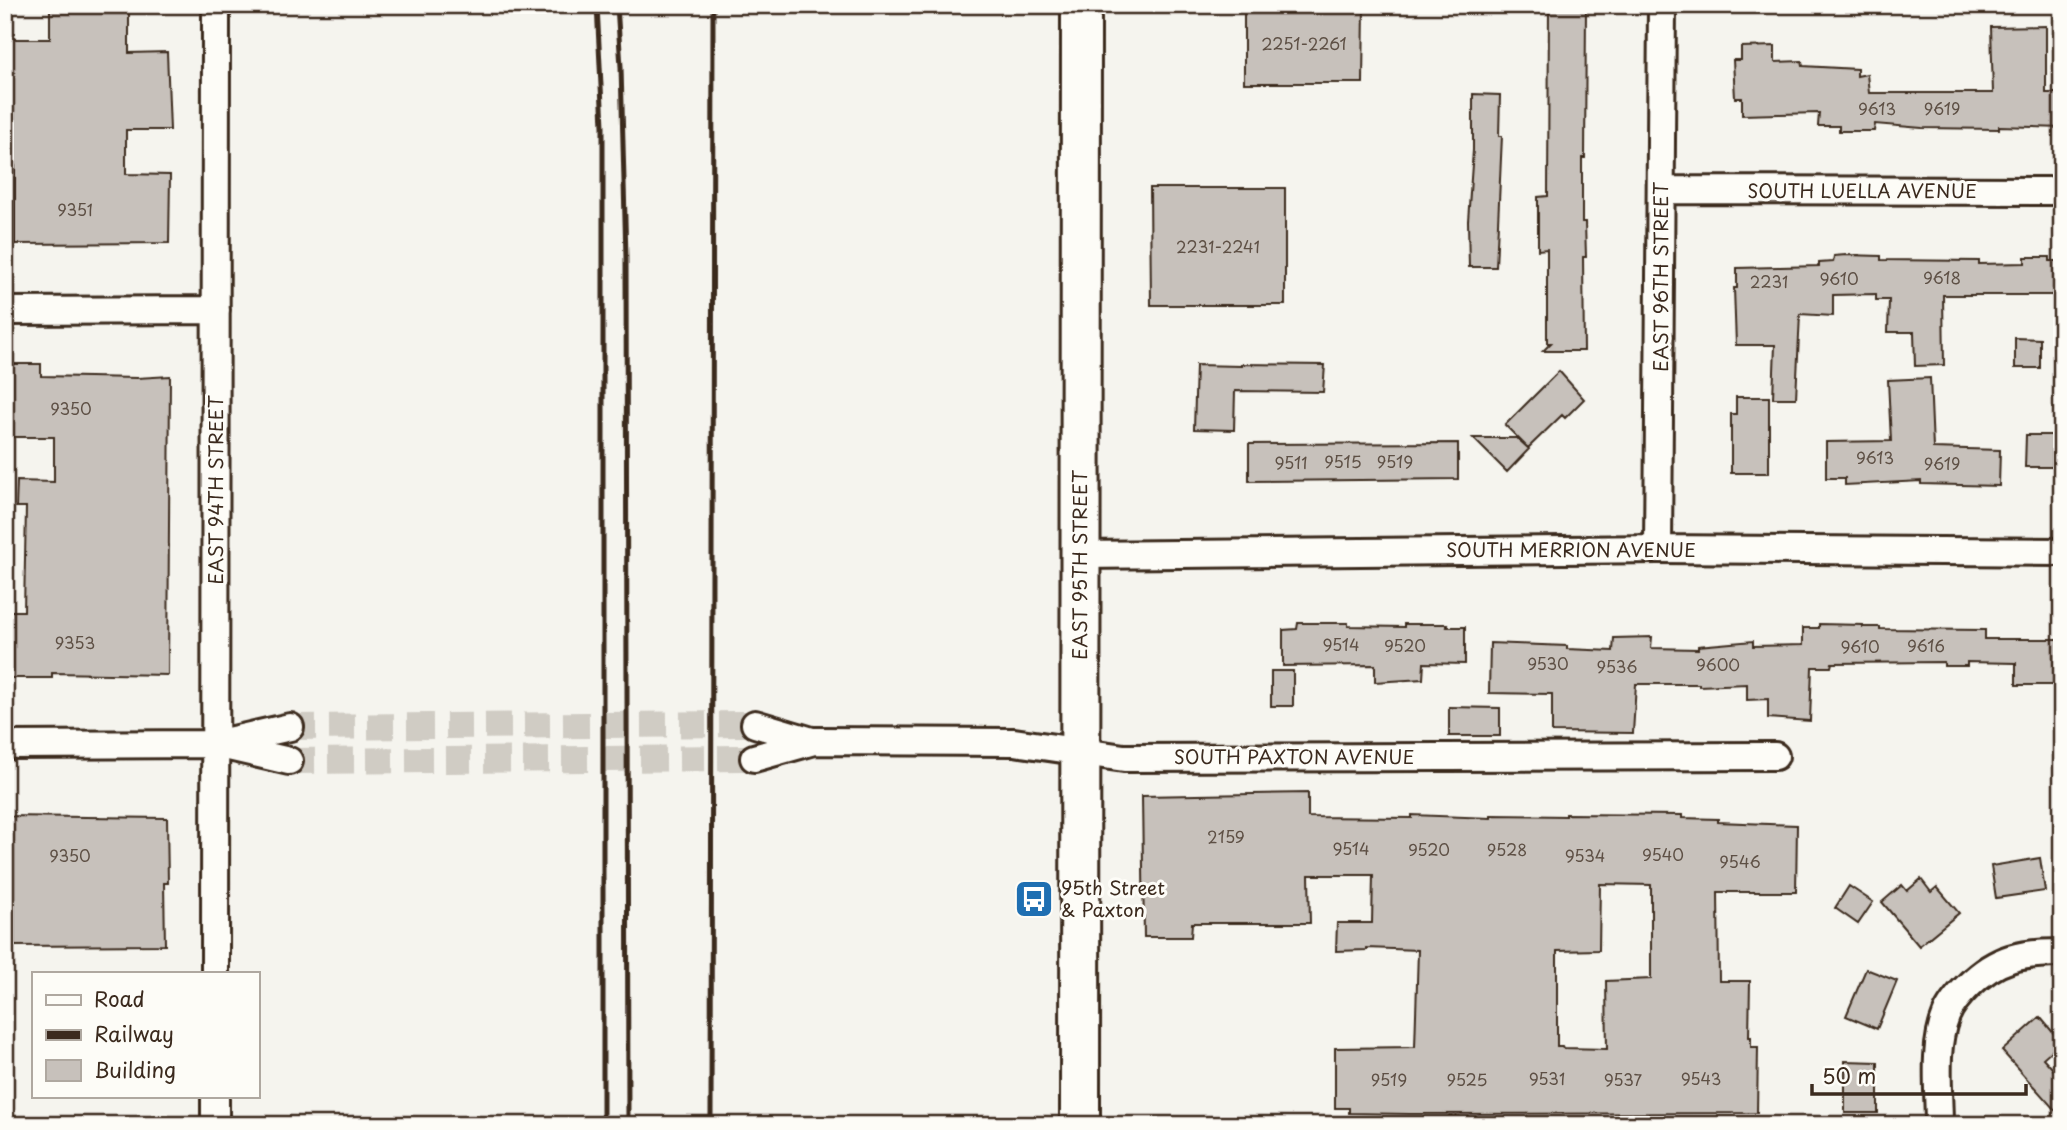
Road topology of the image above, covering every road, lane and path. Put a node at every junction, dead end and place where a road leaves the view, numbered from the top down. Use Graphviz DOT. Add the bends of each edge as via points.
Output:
graph roads {
  1 [pos="216,5"];
  2 [pos="1081,5"];
  3 [pos="1662,5"];
  4 [pos="1662,190"];
  5 [pos="2062,191"];
  6 [pos="216,310"];
  7 [pos="5,311"];
  8 [pos="1658,549"];
  9 [pos="2062,552"];
  10 [pos="1080,555"];
  11 [pos="755,724"];
  12 [pos="290,727"];
  13 [pos="814,741"];
  14 [pos="216,744"];
  15 [pos="5,745"];
  16 [pos="1080,751"];
  17 [pos="1775,756"];
  18 [pos="754,758"];
  19 [pos="289,761"];
  20 [pos="2062,953"];
  21 [pos="215,972"];
  22 [pos="215,1098"];
  23 [pos="215,1125"];
  24 [pos="1080,1125"];
  25 [pos="1939,1125"];
  1 -- 6 [label="street, EAST 94TH STREET"];
  2 -- 10 [label="main road, EAST 95TH STREET"];
  3 -- 4 [label="street, EAST 96TH STREET"];
  4 -- 5 [label="street, SOUTH LUELLA AVENUE"];
  4 -- 8 [label="street, EAST 96TH STREET"];
  6 -- 7 [label="street"];
  6 -- 14 [label="street, EAST 94TH STREET"];
  8 -- 9 [label="street, SOUTH MERRION AVENUE"];
  8 -- 10 [label="street, SOUTH MERRION AVENUE"];
  10 -- 16 [label="main road, EAST 95TH STREET"];
  11 -- 13 [label="street, SOUTH PAXTON AVENUE"];
  12 -- 14 [label="street"];
  13 -- 16 [label="street, SOUTH PAXTON AVENUE" via="1014,742"];
  13 -- 18 [label="street, SOUTH PAXTON AVENUE"];
  14 -- 15 [label="street"];
  14 -- 19 [label="street"];
  14 -- 21 [label="street, EAST 94TH STREET"];
  16 -- 17 [label="street, SOUTH PAXTON AVENUE" via="1124,758"];
  16 -- 24 [label="main road, EAST 95TH STREET"];
  20 -- 25 [label="street" via="2010,958 1983,970 1959,995 1945,1017 1939,1049"];
  22 -- 23 [label="street"];
}
